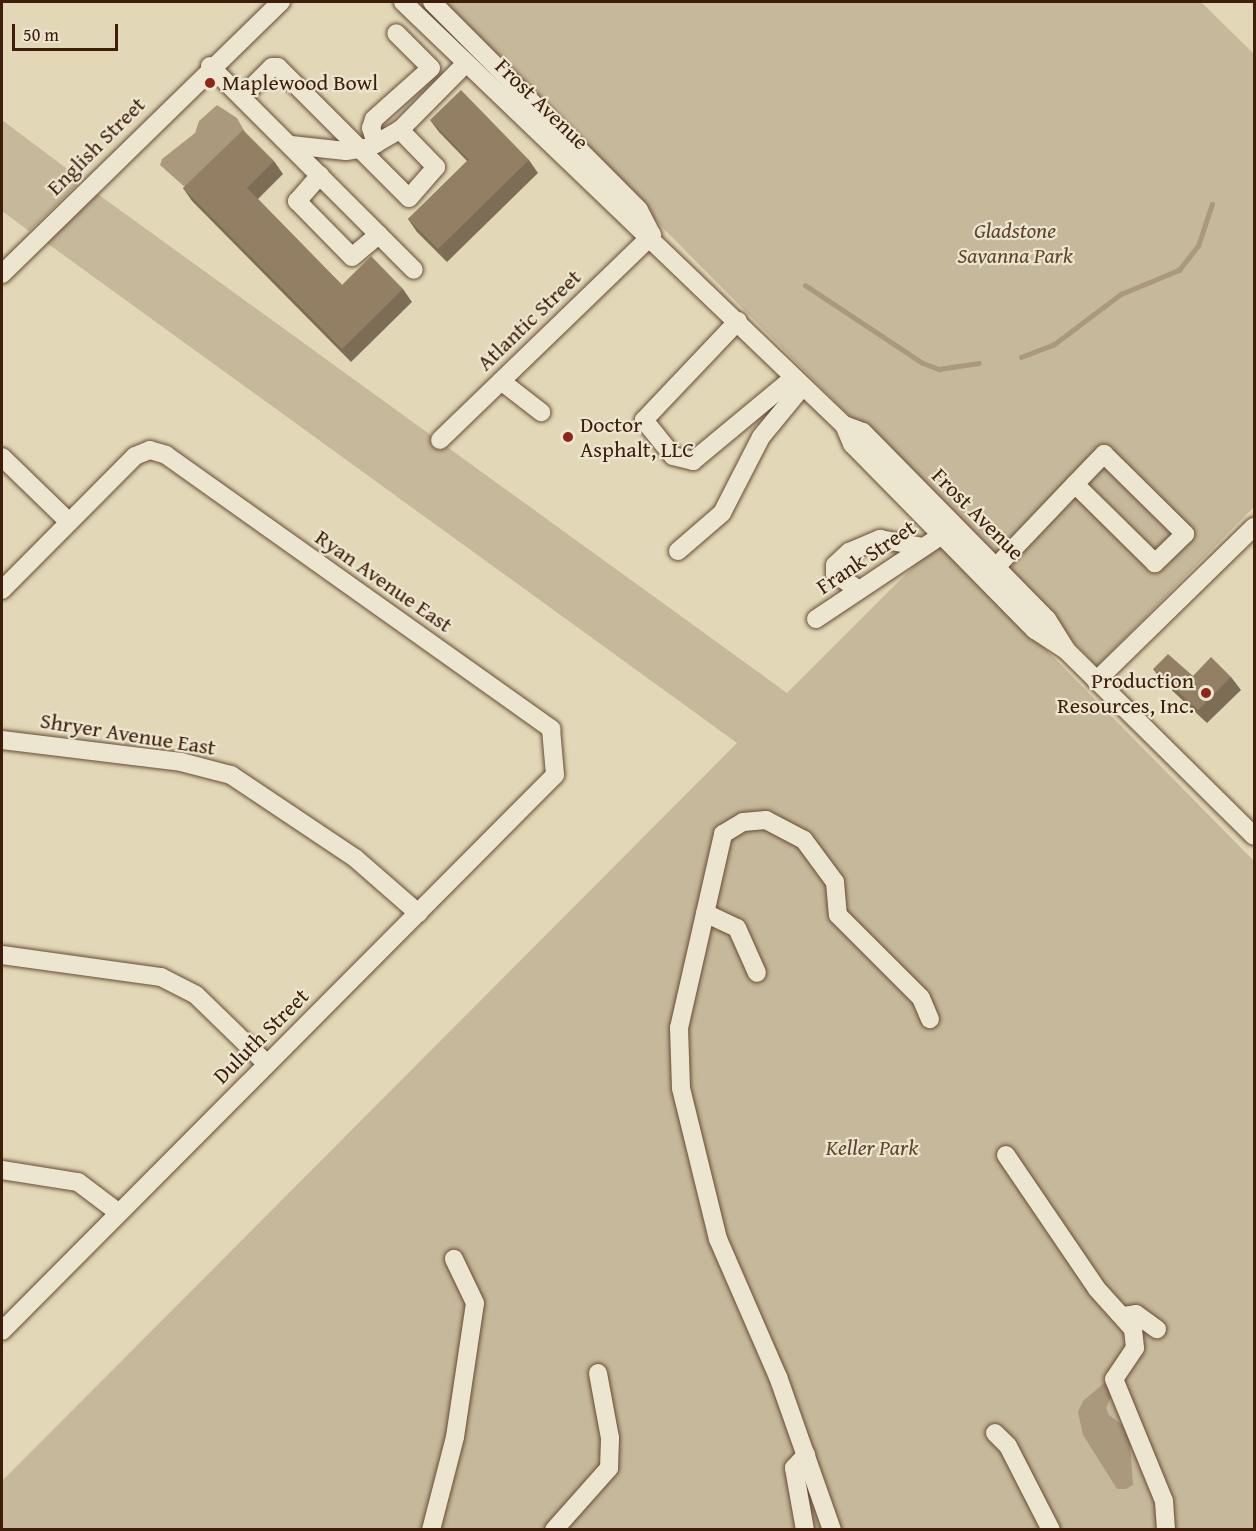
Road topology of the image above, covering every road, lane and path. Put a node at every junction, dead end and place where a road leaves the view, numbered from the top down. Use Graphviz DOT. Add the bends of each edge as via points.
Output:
graph roads {
  1 [pos="266,2"];
  2 [pos="281,2"];
  3 [pos="403,2"];
  4 [pos="432,2"];
  5 [pos="424,22"];
  6 [pos="225,51"];
  7 [pos="466,63"];
  8 [pos="210,66"];
  9 [pos="242,97"];
  10 [pos="400,130"];
  11 [pos="376,144"];
  12 [pos="291,145"];
  13 [pos="359,150"];
  14 [pos="320,175"];
  15 [pos="379,234"];
  16 [pos="652,235"];
  17 [pos="414,270"];
  18 [pos="2,274"];
  19 [pos="738,321"];
  20 [pos="501,381"];
  21 [pos="799,382"];
  22 [pos="541,412"];
  23 [pos="844,425"];
  24 [pos="440,440"];
  25 [pos="2,457"];
  26 [pos="1075,484"];
  27 [pos="69,522"];
  28 [pos="1254,527"];
  29 [pos="942,535"];
  30 [pos="923,547"];
  31 [pos="678,551"];
  32 [pos="996,567"];
  33 [pos="2,590"];
  34 [pos="859,590"];
  35 [pos="816,619"];
  36 [pos="1066,650"];
  37 [pos="1096,681"];
  38 [pos="2,740"];
  39 [pos="555,775"];
  40 [pos="1251,827"];
  41 [pos="418,913"];
  42 [pos="705,913"];
  43 [pos="2,955"];
  44 [pos="757,973"];
  45 [pos="930,1019"];
  46 [pos="267,1064"];
  47 [pos="1006,1155"];
  48 [pos="2,1170"];
  49 [pos="118,1213"];
  50 [pos="454,1259"];
  51 [pos="1125,1316"];
  52 [pos="1156,1329"];
  53 [pos="2,1331"];
  54 [pos="597,1374"];
  55 [pos="995,1433"];
  56 [pos="806,1455"];
  57 [pos="431,1530"];
  58 [pos="554,1530"];
  59 [pos="805,1530"];
  60 [pos="832,1530"];
  61 [pos="1051,1530"];
  62 [pos="1166,1530"];
  1 -- 6 [label="street, English Street"];
  2 -- 6 [label="street, English Street"];
  3 -- 5 [label="street, Frost Avenue"];
  4 -- 16 [label="street, Frost Avenue" via="639,210"];
  5 -- 7 [label="street, Frost Avenue"];
  5 -- 11 [label="street" via="401,38 430,68 374,119 371,128"];
  6 -- 8 [label="street, English Street"];
  7 -- 10 [label="street"];
  7 -- 16 [label="street, Frost Avenue" via="628,221"];
  8 -- 9 [label="street"];
  8 -- 18 [label="street, English Street"];
  9 -- 12 [label="street"];
  9 -- 13 [label="street" via="276,66"];
  10 -- 11 [label="street"];
  10 -- 13 [label="street" via="436,167 409,198"];
  11 -- 13 [label="street"];
  12 -- 13 [label="street"];
  12 -- 14 [label="street"];
  14 -- 15 [label="street"];
  14 -- 15 [label="street" via="297,201 352,257"];
  15 -- 17 [label="street"];
  16 -- 19 [label="street, Frost Avenue"];
  16 -- 20 [label="street, Atlantic Street"];
  19 -- 21 [label="street, Frost Avenue"];
  19 -- 21 [label="street" via="644,420 673,456 693,461"];
  20 -- 22 [label="street"];
  20 -- 24 [label="street, Atlantic Street"];
  21 -- 23 [label="street, Frost Avenue"];
  21 -- 31 [label="street" via="761,437 722,513"];
  23 -- 29 [label="street, Frost Avenue" via="852,444"];
  23 -- 32 [label="street, Frost Avenue" via="863,432"];
  25 -- 27 [label="street"];
  26 -- 26 [label="street" via="1104,454 1185,534 1155,563"];
  26 -- 32 [label="street"];
  27 -- 33 [label="street"];
  27 -- 39 [label="street, Ryan Avenue East" via="135,456 150,450 166,455 551,729"];
  28 -- 37 [label="street"];
  29 -- 30 [label="street, Frank Street"];
  29 -- 36 [label="street, Frost Avenue" via="1035,630"];
  30 -- 34 [label="street, Frank Street"];
  30 -- 34 [label="street" via="880,539 849,552 836,566 835,574"];
  32 -- 36 [label="street, Frost Avenue" via="1047,619"];
  34 -- 35 [label="street, Frank Street"];
  36 -- 37 [label="street, Frost Avenue"];
  37 -- 40 [label="street, Frost Avenue"];
  38 -- 41 [label="street, Shryer Avenue East" via="181,762 231,775 355,858"];
  39 -- 41 [label="street, Duluth Street"];
  41 -- 46 [label="street, Duluth Street"];
  42 -- 44 [label="street" via="737,928"];
  42 -- 45 [label="street" via="716,845 723,834 754,819 781,825 827,867 835,882 838,915 921,998"];
  42 -- 56 [label="street" via="679,1028 681,1088 718,1239"];
  43 -- 46 [label="street" via="140,972 179,984"];
  46 -- 49 [label="street, Duluth Street"];
  47 -- 51 [label="street" via="1097,1289"];
  48 -- 49 [label="street" via="78,1182"];
  49 -- 53 [label="street, Duluth Street"];
  50 -- 57 [label="street" via="475,1303 455,1437"];
  51 -- 52 [label="street" via="1136,1314"];
  51 -- 62 [label="street" via="1137,1341 1114,1378 1164,1501"];
  54 -- 58 [label="street" via="610,1438 609,1468"];
  55 -- 61 [label="street" via="1008,1446"];
  56 -- 59 [label="street" via="794,1468"];
  56 -- 60 [label="street"];
}
